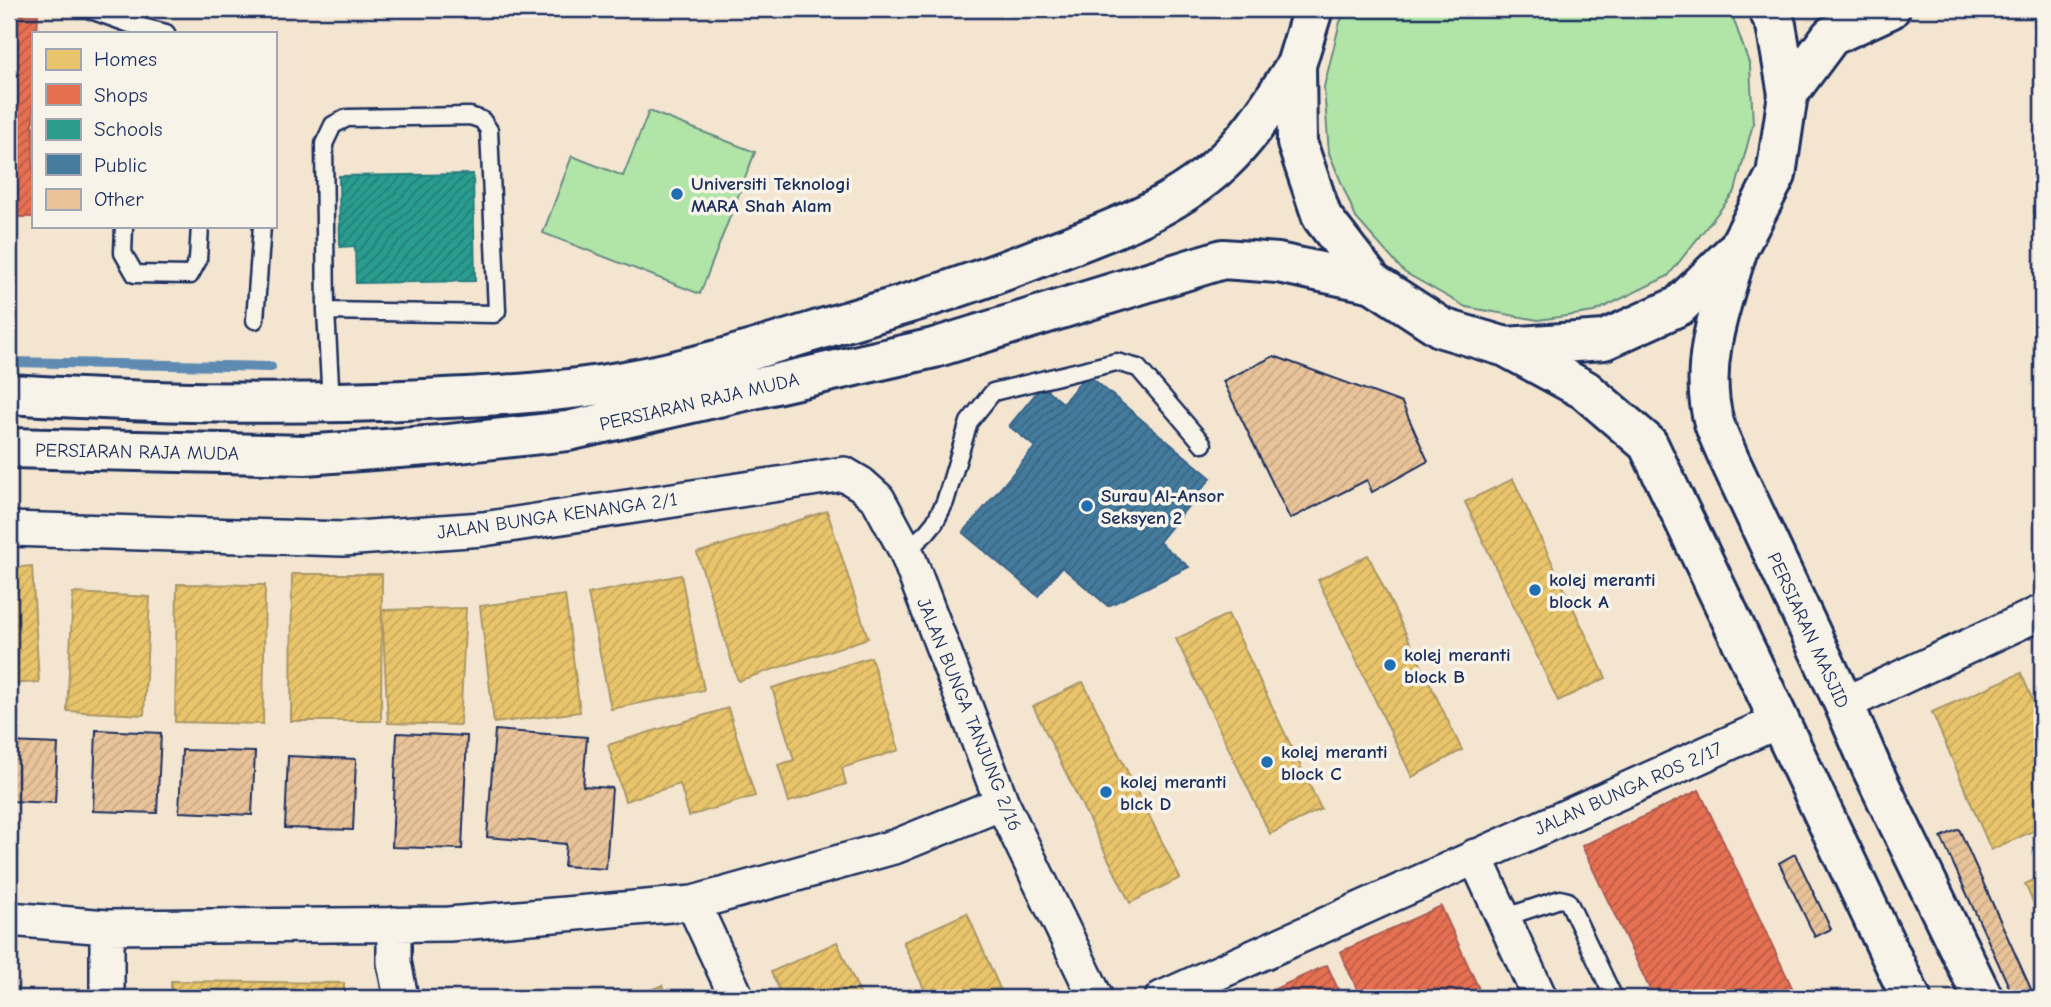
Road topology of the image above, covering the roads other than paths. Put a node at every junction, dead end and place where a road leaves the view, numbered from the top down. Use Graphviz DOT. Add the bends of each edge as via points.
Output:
graph roads {
  1 [pos="88,9"];
  2 [pos="1313,9"];
  3 [pos="1768,9"];
  4 [pos="1890,9"];
  5 [pos="130,29"];
  6 [pos="157,32"];
  7 [pos="1296,65"];
  8 [pos="1787,94"];
  9 [pos="124,228"];
  10 [pos="200,228"];
  11 [pos="262,228"];
  12 [pos="1738,248"];
  13 [pos="1373,283"];
  14 [pos="326,312"];
  15 [pos="255,320"];
  16 [pos="1506,347"];
  17 [pos="9,394"];
  18 [pos="331,403"];
  19 [pos="1203,444"];
  20 [pos="9,448"];
  21 [pos="809,478"];
  22 [pos="9,529"];
  23 [pos="906,551"];
  24 [pos="2042,612"];
  25 [pos="1844,704"];
  26 [pos="1781,720"];
  27 [pos="1002,803"];
  28 [pos="1475,856"];
  29 [pos="693,903"];
  30 [pos="1503,918"];
  31 [pos="9,919"];
  32 [pos="394,924"];
  33 [pos="107,927"];
  34 [pos="1174,996"];
  35 [pos="107,998"];
  36 [pos="401,998"];
  37 [pos="737,998"];
  38 [pos="1096,998"];
  39 [pos="1540,998"];
  40 [pos="1614,998"];
  41 [pos="1911,998"];
  42 [pos="1983,998"];
  1 -- 5 [label="lane"];
  2 -- 7 [label="main road"];
  3 -- 8 [label="main road" via="1776,25"];
  4 -- 8 [label="main road" via="1831,36"];
  5 -- 6 [label="lane"];
  7 -- 13 [label="main road" via="1297,144 1322,217"];
  7 -- 18 [label="main road, PERSIARAN RAJA MUDA" via="1260,120 1199,182 1130,223 1008,270 727,357 626,381 518,396"];
  8 -- 12 [label="main road" via="1776,175"];
  9 -- 10 [label="lane" via="123,253 135,274 190,275 198,260"];
  11 -- 15 [label="lane"];
  12 -- 16 [label="main road" via="1679,306 1604,340"];
  12 -- 25 [label="main road, PERSIARAN MASJID" via="1713,329 1708,382 1714,423"];
  13 -- 16 [label="main road" via="1442,328"];
  13 -- 20 [label="main road, PERSIARAN RAJA MUDA" via="1279,262 1223,259 934,348 568,430 493,440 305,455"];
  14 -- 14 [label="lane" via="494,314 489,130 482,120 470,116 347,118 332,125 324,144"];
  14 -- 18 [label="lane"];
  16 -- 26 [label="main road" via="1585,390 1648,444"];
  17 -- 18 [label="main road, PERSIARAN RAJA MUDA"];
  19 -- 23 [label="lane" via="1138,369 1116,362 993,392 969,422 935,522"];
  21 -- 22 [label="street, JALAN BUNGA KENANGA 2/1" via="483,529 343,539"];
  21 -- 23 [label="street, JALAN BUNGA TANJUNG 2/16" via="844,474 861,484 878,499"];
  23 -- 27 [label="street, JALAN BUNGA TANJUNG 2/16"];
  24 -- 25 [label="street"];
  25 -- 42 [label="main road, PERSIARAN MASJID"];
  26 -- 28 [label="street, JALAN BUNGA ROS 2/17"];
  26 -- 41 [label="main road"];
  27 -- 29 [label="street" via="897,846"];
  27 -- 38 [label="street, JALAN BUNGA TANJUNG 2/16"];
  28 -- 30 [label="street"];
  28 -- 34 [label="street, JALAN BUNGA ROS 2/17"];
  29 -- 32 [label="street" via="449,924"];
  29 -- 37 [label="street"];
  30 -- 39 [label="street"];
  30 -- 40 [label="lane" via="1568,901"];
  31 -- 33 [label="street"];
  32 -- 33 [label="street"];
  32 -- 36 [label="street" via="394,962"];
  33 -- 35 [label="street"];
}
